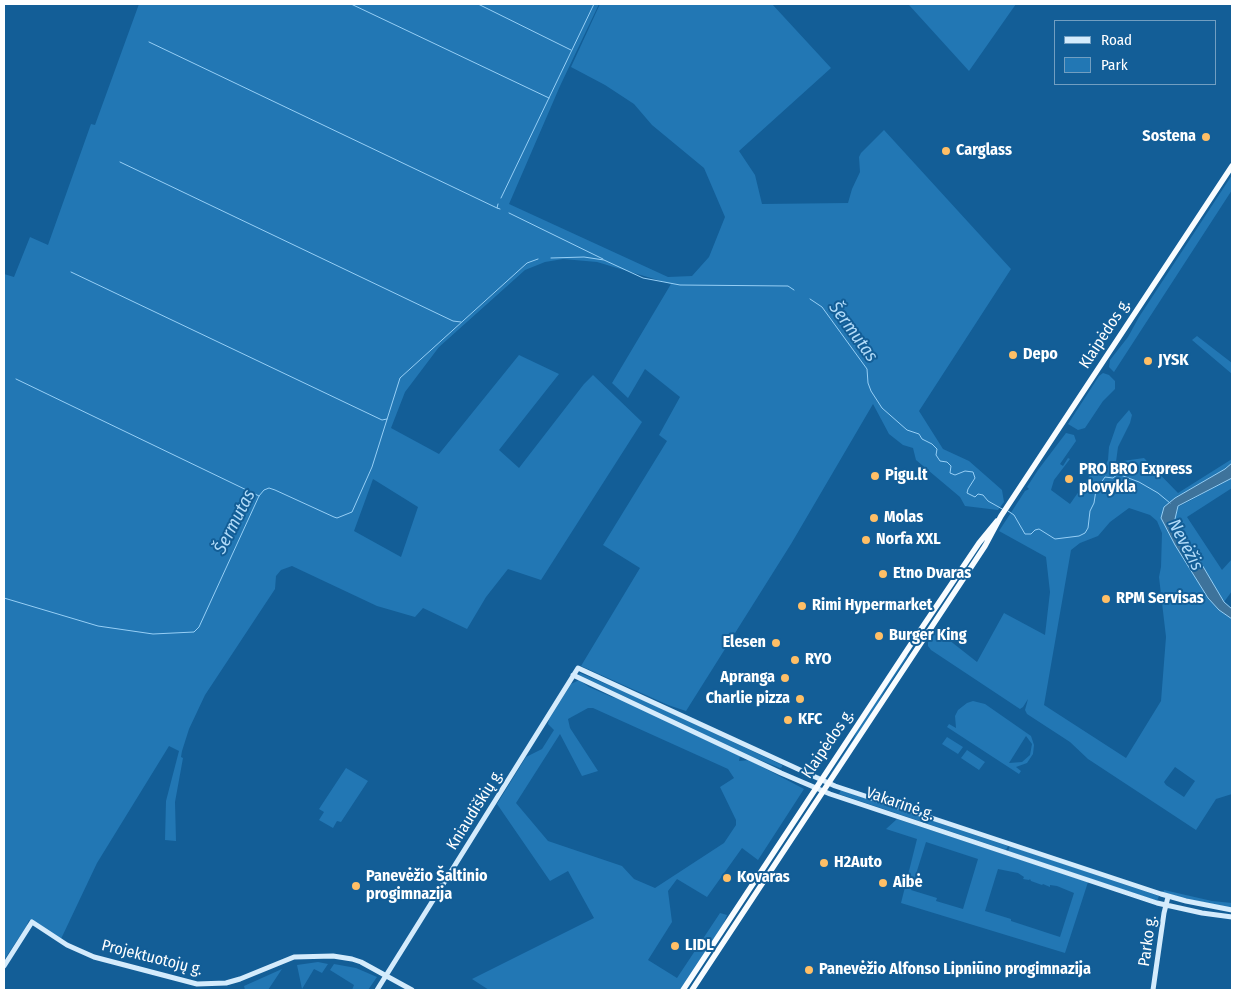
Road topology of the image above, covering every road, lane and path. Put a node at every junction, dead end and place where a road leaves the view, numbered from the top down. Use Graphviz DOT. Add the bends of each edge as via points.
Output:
graph roads {
  1 [pos="1232,166"];
  2 [pos="1001,516"];
  3 [pos="578,668"];
  4 [pos="573,675"];
  5 [pos="785,764"];
  6 [pos="781,773"];
  7 [pos="821,780"];
  8 [pos="828,783"];
  9 [pos="816,788"];
  10 [pos="823,791"];
  11 [pos="1168,896"];
  12 [pos="1166,905"];
  13 [pos="1232,910"];
  14 [pos="1232,917"];
  15 [pos="730,918"];
  16 [pos="736,922"];
  17 [pos="4,966"];
  18 [pos="386,975"];
  19 [pos="377,990"];
  20 [pos="412,990"];
  21 [pos="683,990"];
  22 [pos="692,990"];
  23 [pos="1153,990"];
  1 -- 2 [label="highway, Klaipėdos g."];
  2 -- 7 [label="highway, Klaipėdos g." via="979,543"];
  2 -- 8 [label="highway, Klaipėdos g." via="985,546"];
  3 -- 4 [label="main road, Kniaudiškių g."];
  3 -- 5 [label="main road, Vakarinė g."];
  4 -- 6 [label="main road, Vakarinė g."];
  4 -- 18 [label="main road, Kniaudiškių g."];
  5 -- 6 [label="main road"];
  5 -- 7 [label="main road, Vakarinė g."];
  6 -- 9 [label="main road, Vakarinė g."];
  7 -- 8 [label="main road, Vakarinė g."];
  7 -- 9 [label="highway, Klaipėdos g."];
  8 -- 10 [label="highway, Klaipėdos g."];
  8 -- 11 [label="main road, Vakarinė g."];
  9 -- 10 [label="main road, Vakarinė g."];
  9 -- 15 [label="highway, Klaipėdos g."];
  10 -- 12 [label="main road, Vakarinė g."];
  10 -- 16 [label="highway, Klaipėdos g."];
  11 -- 12 [label="main road, Parko g."];
  11 -- 13 [label="main road, Vakarinė g."];
  12 -- 14 [label="main road, Vakarinė g."];
  12 -- 23 [label="main road, Parko g."];
  15 -- 16 [label="highway"];
  15 -- 21 [label="highway, Klaipėdos g."];
  16 -- 22 [label="highway, Klaipėdos g."];
  17 -- 18 [label="main road, Projektuotojų g." via="32,922 67,945 94,956 197,984 226,983 283,960 307,956 352,959"];
  18 -- 19 [label="main road, Kniaudiškių g."];
  18 -- 20 [label="main road, Projektuotojų g."];
}
